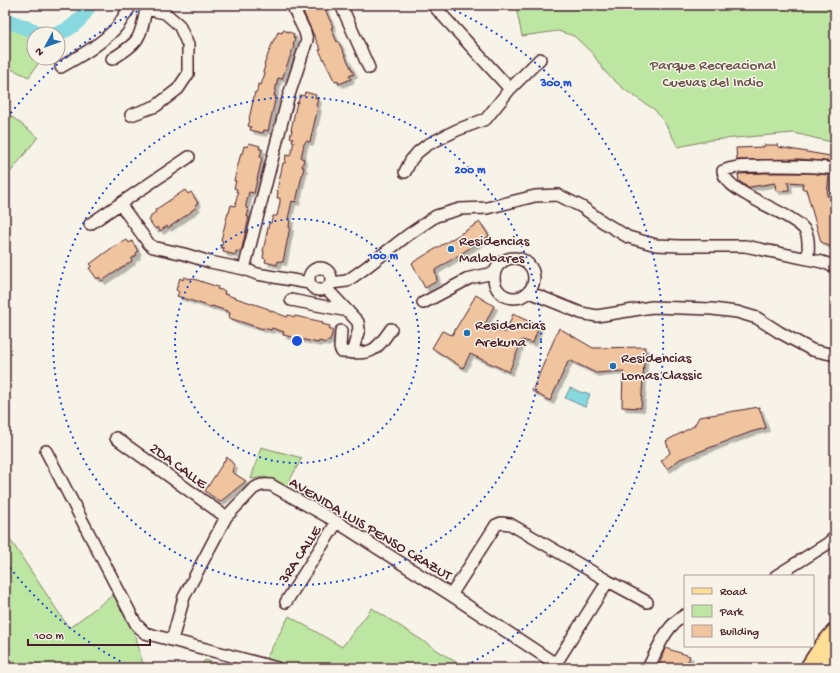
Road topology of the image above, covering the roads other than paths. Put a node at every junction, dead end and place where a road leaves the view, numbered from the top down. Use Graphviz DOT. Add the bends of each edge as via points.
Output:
graph roads {
  1 [pos="131,5"];
  2 [pos="292,5"];
  3 [pos="341,5"];
  4 [pos="433,5"];
  5 [pos="144,7"];
  6 [pos="112,59"];
  7 [pos="540,59"];
  8 [pos="61,67"];
  9 [pos="369,68"];
  10 [pos="510,90"];
  11 [pos="131,115"];
  12 [pos="189,157"];
  13 [pos="835,169"];
  14 [pos="405,172"];
  15 [pos="120,204"];
  16 [pos="90,224"];
  17 [pos="808,259"];
  18 [pos="835,266"];
  19 [pos="244,269"];
  20 [pos="494,273"];
  21 [pos="310,283"];
  22 [pos="328,286"];
  23 [pos="529,292"];
  24 [pos="291,300"];
  25 [pos="423,303"];
  26 [pos="348,311"];
  27 [pos="391,329"];
  28 [pos="341,331"];
  29 [pos="352,353"];
  30 [pos="835,355"];
  31 [pos="116,438"];
  32 [pos="46,451"];
  33 [pos="226,517"];
  34 [pos="337,522"];
  35 [pos="835,537"];
  36 [pos="778,575"];
  37 [pos="608,581"];
  38 [pos="452,595"];
  39 [pos="286,602"];
  40 [pos="647,602"];
  41 [pos="684,616"];
  42 [pos="835,630"];
  43 [pos="172,640"];
  44 [pos="835,649"];
  45 [pos="555,666"];
  46 [pos="277,668"];
  47 [pos="648,668"];
  48 [pos="807,668"];
  49 [pos="821,668"];
  1 -- 8 [label="street" via="116,28 107,36"];
  2 -- 19 [label="street" via="307,40 288,98"];
  3 -- 9 [label="street"];
  4 -- 10 [label="street"];
  5 -- 6 [label="street" via="143,28 137,40"];
  5 -- 11 [label="street" via="165,13 179,25 188,45 188,74 178,89 156,106"];
  7 -- 10 [label="street"];
  10 -- 14 [label="street" via="486,119 427,145 411,160"];
  12 -- 15 [label="street"];
  13 -- 17 [label="street" via="798,166 743,167 723,171 732,185 794,220 805,230"];
  15 -- 16 [label="street"];
  15 -- 19 [label="street" via="149,244"];
  17 -- 18 [label="street"];
  17 -- 22 [label="street" via="745,246 656,244 628,237 582,206 558,196 535,196 487,208 460,208 436,216 347,281"];
  19 -- 21 [label="street"];
  20 -- 23 [label="street" via="495,286 504,296 517,298"];
  20 -- 23 [label="street" via="503,260 520,258 533,273 533,286"];
  20 -- 25 [label="street" via="470,278"];
  21 -- 22 [label="street" via="316,290"];
  21 -- 22 [label="street" via="310,274 314,269 322,268 330,275"];
  22 -- 26 [label="street"];
  23 -- 30 [label="street" via="581,313 597,316 652,307 712,308 737,312 757,318 812,350"];
  24 -- 26 [label="street"];
  26 -- 29 [label="street" via="358,322 360,329"];
  27 -- 29 [label="street" via="372,351"];
  28 -- 29 [label="street" via="340,348 342,352"];
  31 -- 33 [label="street, 2DA CALLE"];
  32 -- 43 [label="street" via="136,624 145,633"];
  33 -- 34 [label="street, AVENIDA LUIS PENSO CRAZUT" via="254,489 265,484"];
  33 -- 43 [label="street, AVENIDA LUIS PENSO CRAZUT" via="184,597"];
  34 -- 38 [label="street, AVENIDA LUIS PENSO CRAZUT"];
  34 -- 39 [label="street, 3RA CALLE"];
  35 -- 36 [label="street"];
  37 -- 38 [label="street" via="510,524 501,523 496,525"];
  37 -- 40 [label="street"];
  37 -- 45 [label="street"];
  38 -- 45 [label="street, AVENIDA LUIS PENSO CRAZUT"];
  41 -- 47 [label="street" via="666,633"];
  42 -- 48 [label="main road"];
  43 -- 46 [label="street"];
  44 -- 49 [label="main road"];
}
